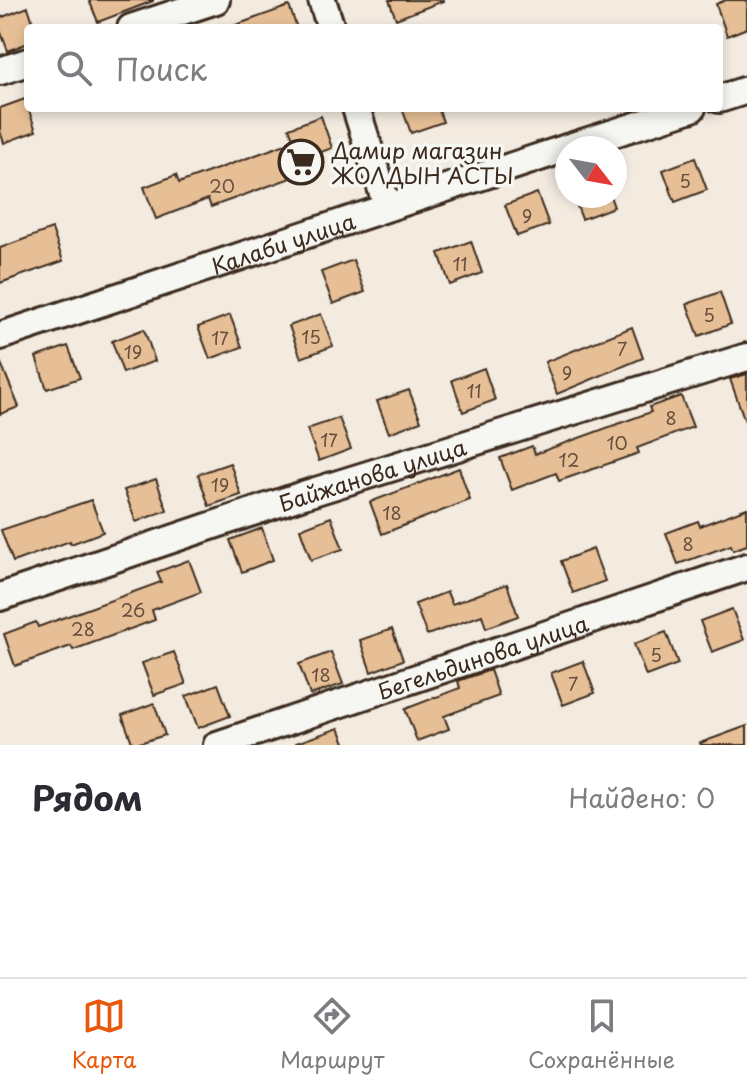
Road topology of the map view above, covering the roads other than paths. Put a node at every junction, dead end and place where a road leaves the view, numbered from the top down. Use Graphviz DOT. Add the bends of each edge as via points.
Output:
graph roads {
  1 [pos="216,0"];
  2 [pos="322,0"];
  3 [pos="143,24"];
  4 [pos="330,24"];
  5 [pos="24,63"];
  6 [pos="0,71"];
  7 [pos="747,90"];
  8 [pos="723,98"];
  9 [pos="357,112"];
  10 [pos="680,112"];
  11 [pos="604,136"];
  12 [pos="555,152"];
  13 [pos="387,206"];
  14 [pos="0,336"];
  15 [pos="747,357"];
  16 [pos="747,567"];
  17 [pos="0,597"];
  18 [pos="217,745"];
  1 -- 3 [label="street"];
  2 -- 4 [label="street"];
  5 -- 6 [label="street"];
  7 -- 8 [label="street"];
  9 -- 13 [label="street"];
  10 -- 11 [label="street, Калаби улица"];
  12 -- 13 [label="street, Калаби улица"];
  13 -- 14 [label="street, Калаби улица"];
  15 -- 17 [label="street, Байжанова улица" via="300,496"];
  16 -- 18 [label="street, Бегельдинова улица"];
}
